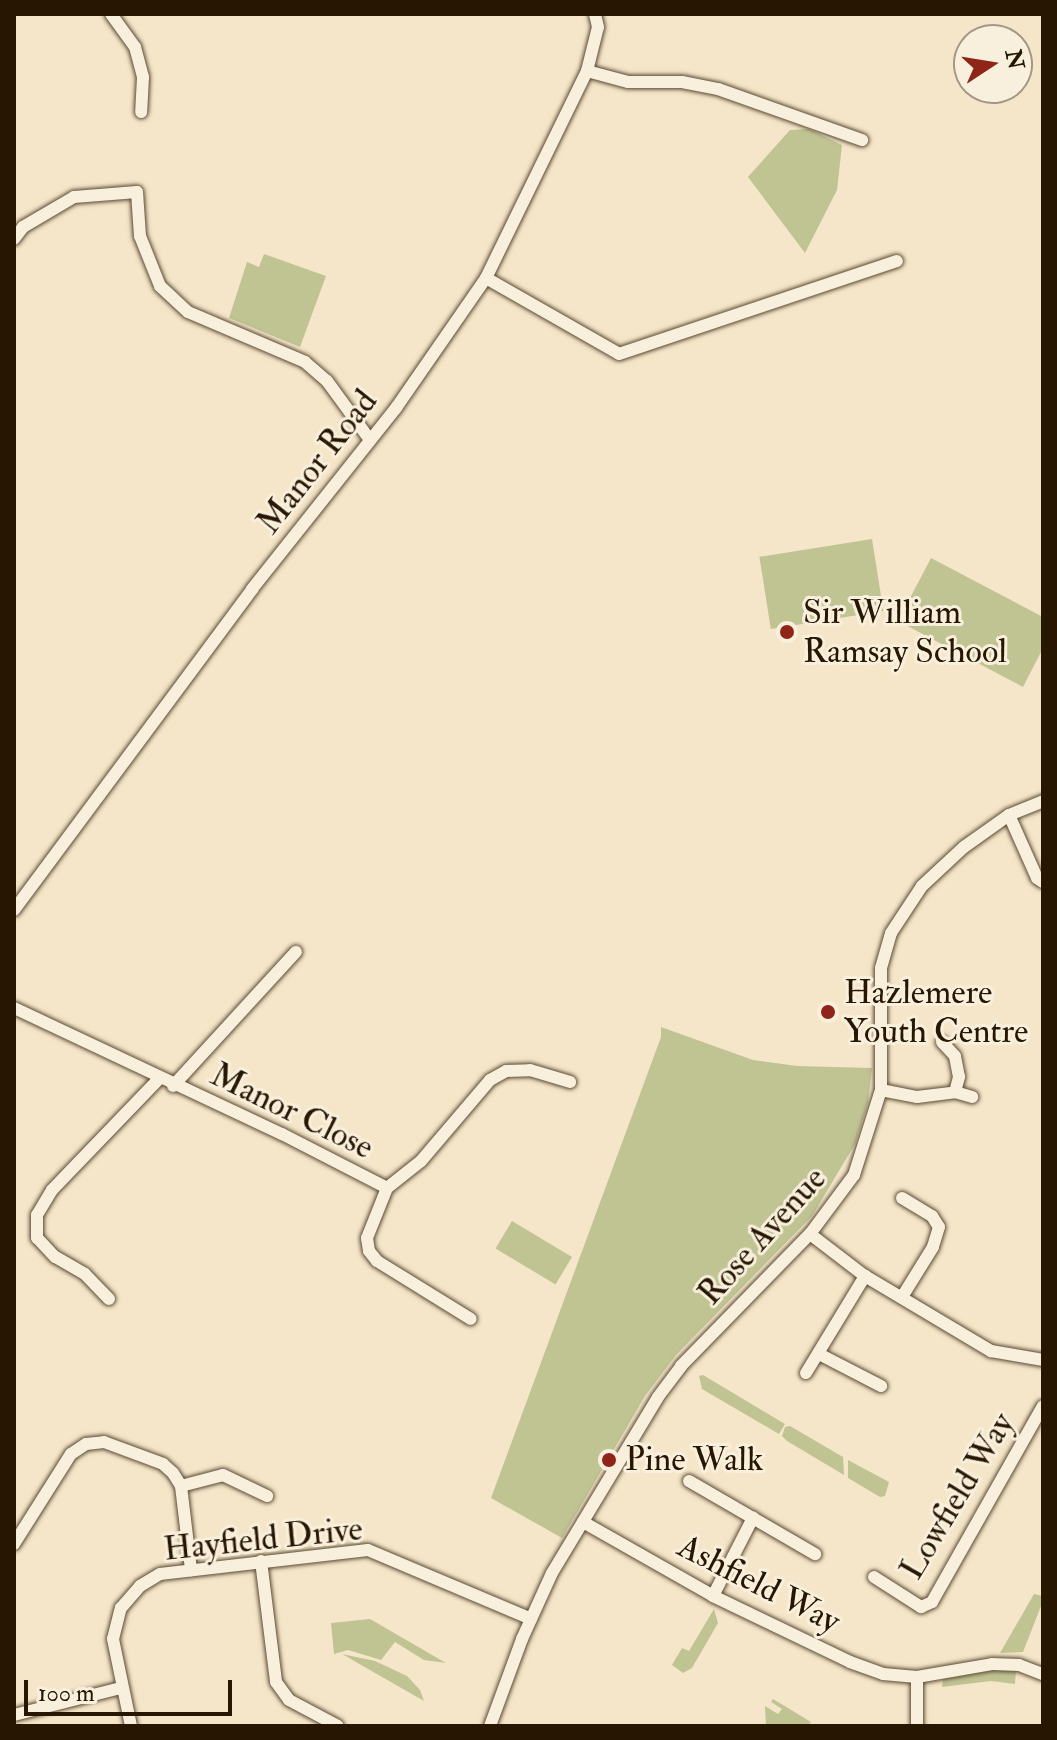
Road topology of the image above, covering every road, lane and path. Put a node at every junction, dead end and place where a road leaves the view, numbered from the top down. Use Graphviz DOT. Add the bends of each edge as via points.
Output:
graph roads {
  1 [pos="111,14"];
  2 [pos="595,14"];
  3 [pos="587,71"];
  4 [pos="141,112"];
  5 [pos="862,140"];
  6 [pos="14,239"];
  7 [pos="897,261"];
  8 [pos="486,278"];
  9 [pos="370,440"];
  10 [pos="1043,801"];
  11 [pos="1009,815"];
  12 [pos="1043,882"];
  13 [pos="14,910"];
  14 [pos="296,952"];
  15 [pos="14,1008"];
  16 [pos="942,1042"];
  17 [pos="159,1079"];
  18 [pos="570,1082"];
  19 [pos="173,1086"];
  20 [pos="881,1090"];
  21 [pos="955,1092"];
  22 [pos="972,1097"];
  23 [pos="387,1188"];
  24 [pos="902,1198"];
  25 [pos="810,1234"];
  26 [pos="865,1276"];
  27 [pos="902,1297"];
  28 [pos="109,1299"];
  29 [pos="471,1319"];
  30 [pos="819,1354"];
  31 [pos="1043,1360"];
  32 [pos="806,1373"];
  33 [pos="881,1386"];
  34 [pos="1043,1406"];
  35 [pos="689,1481"];
  36 [pos="181,1486"];
  37 [pos="267,1496"];
  38 [pos="753,1518"];
  39 [pos="583,1522"];
  40 [pos="14,1544"];
  41 [pos="815,1554"];
  42 [pos="261,1561"];
  43 [pos="191,1570"];
  44 [pos="874,1577"];
  45 [pos="713,1596"];
  46 [pos="531,1619"];
  47 [pos="1043,1674"];
  48 [pos="917,1677"];
  49 [pos="121,1688"];
  50 [pos="14,1715"];
  51 [pos="131,1726"];
  52 [pos="338,1726"];
  53 [pos="490,1726"];
  54 [pos="917,1726"];
  1 -- 4 [label="street" via="135,47 143,77"];
  2 -- 3 [label="street, Manor Road" via="598,27"];
  3 -- 5 [label="street" via="628,82 682,82 718,89"];
  3 -- 8 [label="street, Manor Road"];
  6 -- 9 [label="street" via="23,227 74,197 137,192 140,236 160,286 188,312 305,362 327,381"];
  7 -- 8 [label="street" via="619,354"];
  8 -- 9 [label="street, Manor Road"];
  9 -- 13 [label="street, Manor Road" via="252,589"];
  10 -- 11 [label="street, Rose Avenue"];
  11 -- 12 [label="street"];
  11 -- 20 [label="street, Rose Avenue" via="922,886 891,933 881,968"];
  14 -- 19 [label="street, Manor Close"];
  15 -- 17 [label="street, Manor Close"];
  16 -- 21 [label="street" via="955,1056"];
  17 -- 19 [label="street, Manor Close"];
  17 -- 28 [label="street, Manor Close" via="52,1190 37,1215 37,1238"];
  18 -- 23 [label="street, Manor Close" via="530,1070 506,1071 490,1080 421,1161"];
  19 -- 23 [label="street, Manor Close"];
  20 -- 21 [label="street" via="917,1097"];
  20 -- 25 [label="street, Rose Avenue" via="854,1175"];
  21 -- 22 [label="street"];
  23 -- 29 [label="street, Manor Close" via="367,1238 369,1251"];
  24 -- 27 [label="street" via="932,1216 939,1227 933,1247"];
  25 -- 26 [label="street"];
  25 -- 39 [label="street, Rose Avenue" via="681,1366"];
  26 -- 27 [label="street"];
  26 -- 30 [label="street"];
  27 -- 31 [label="street" via="991,1351"];
  30 -- 32 [label="street"];
  30 -- 33 [label="street"];
  34 -- 44 [label="street, Lowfield Way" via="932,1602 921,1607"];
  35 -- 38 [label="street"];
  36 -- 37 [label="street" via="223,1475"];
  36 -- 40 [label="street" via="163,1464 104,1442 86,1444 71,1454"];
  36 -- 43 [label="street"];
  38 -- 41 [label="street"];
  38 -- 45 [label="street"];
  39 -- 45 [label="street, Ashfield Way"];
  39 -- 46 [label="street, Rose Avenue"];
  42 -- 43 [label="street, Hayfield Drive"];
  42 -- 46 [label="street, Hayfield Drive" via="368,1550"];
  42 -- 52 [label="street" via="276,1682 289,1700"];
  43 -- 49 [label="street, Hayfield Drive" via="160,1574 140,1586 121,1608 113,1639"];
  45 -- 48 [label="street, Ashfield Way" via="850,1662 883,1674"];
  46 -- 53 [label="street, Rose Avenue"];
  47 -- 48 [label="street, Ashfield Way" via="1019,1665 992,1664"];
  48 -- 54 [label="street"];
  49 -- 50 [label="street"];
  49 -- 51 [label="street, Hayfield Drive"];
}
